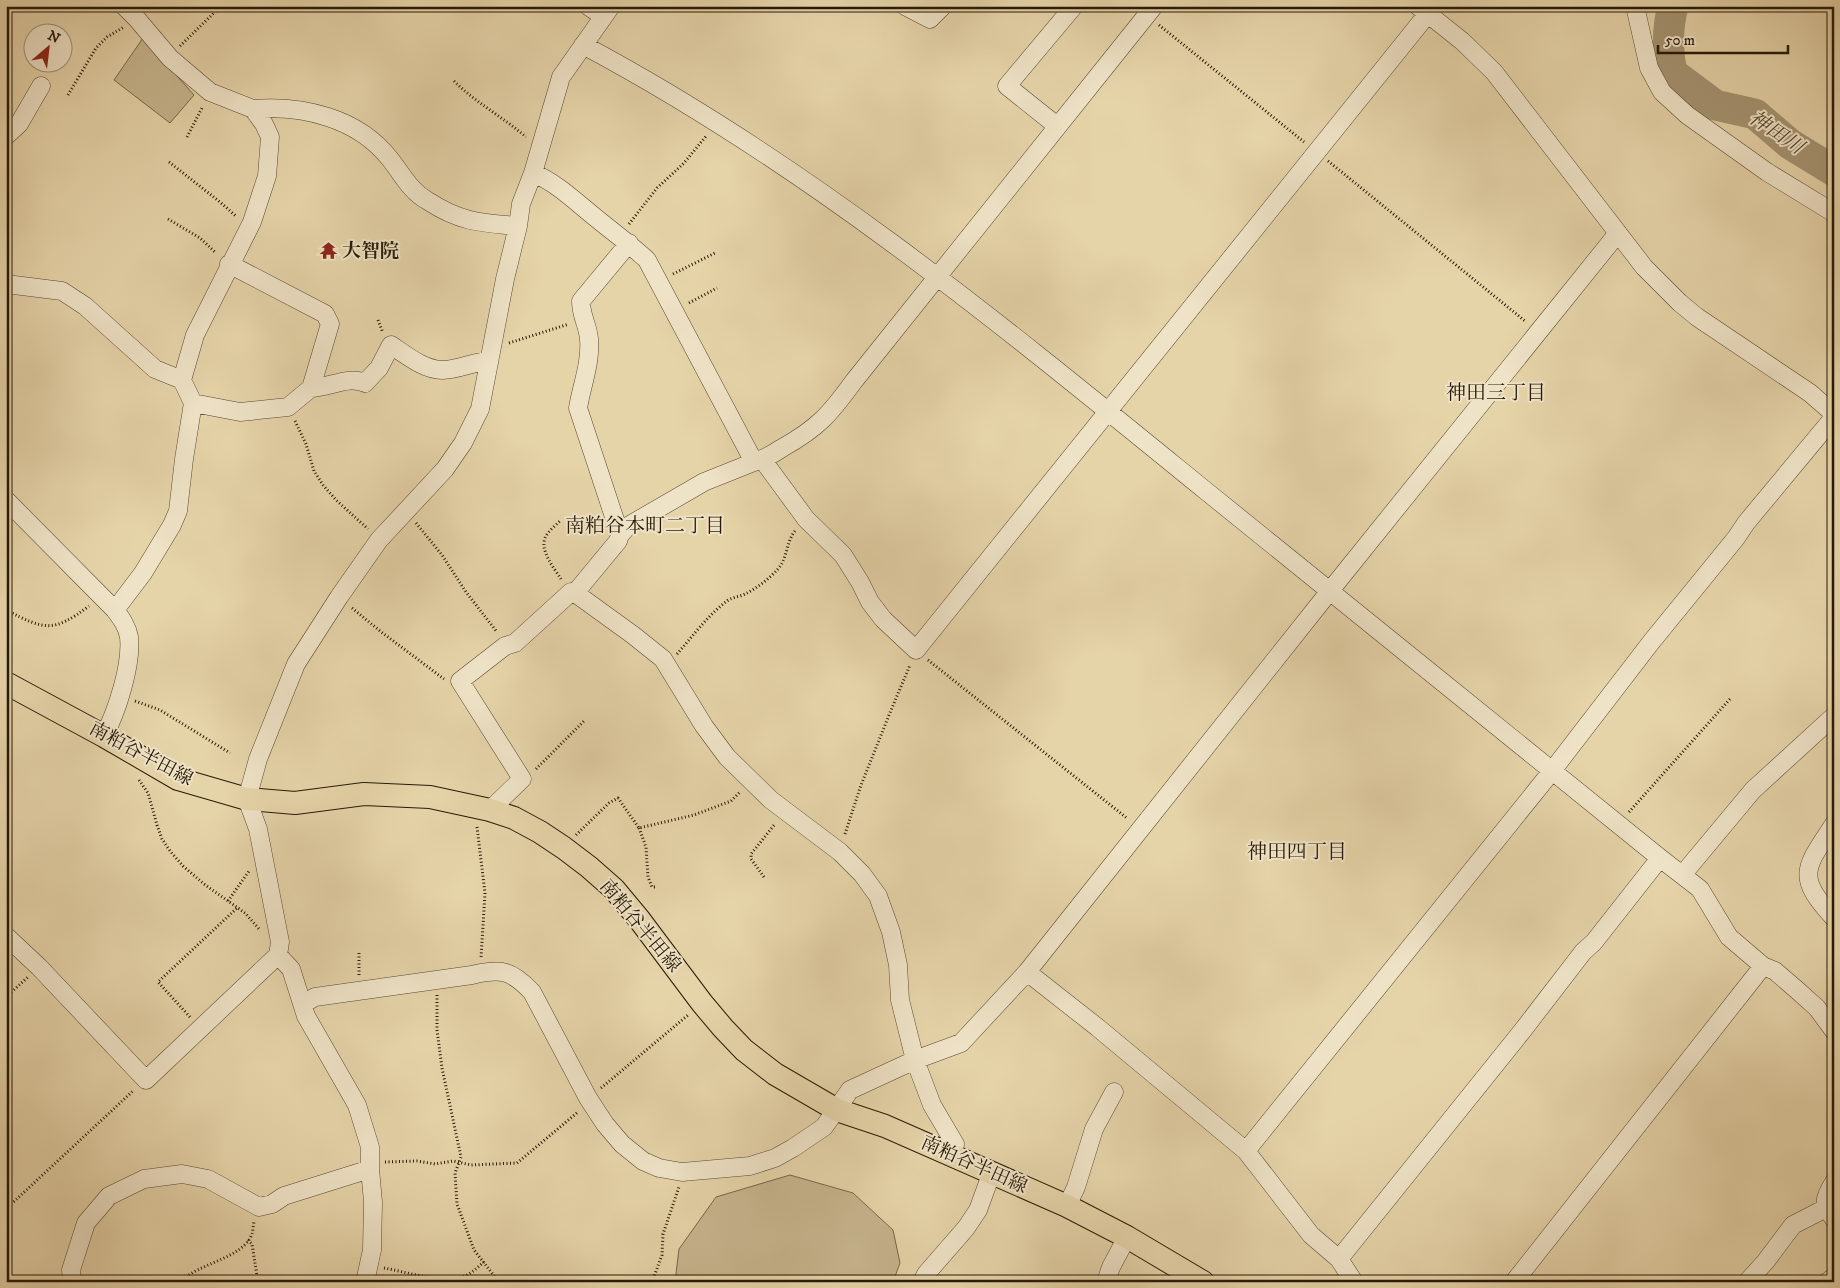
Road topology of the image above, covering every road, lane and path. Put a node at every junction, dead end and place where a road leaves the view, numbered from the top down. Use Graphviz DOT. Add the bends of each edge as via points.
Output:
graph roads {
  1 [pos="124,6"];
  2 [pos="221,6"];
  3 [pos="588,6"];
  4 [pos="905,6"];
  5 [pos="943,6"];
  6 [pos="1074,6"];
  7 [pos="1635,6"];
  8 [pos="1427,9"];
  9 [pos="607,11"];
  10 [pos="1150,11"];
  11 [pos="137,20"];
  12 [pos="583,45"];
  13 [pos="170,58"];
  14 [pos="454,81"];
  15 [pos="41,86"];
  16 [pos="210,92"];
  17 [pos="68,95"];
  18 [pos="253,109"];
  19 [pos="717,123"];
  20 [pos="1058,126"];
  21 [pos="6,136"];
  22 [pos="187,137"];
  23 [pos="540,149"];
  24 [pos="1317,152"];
  25 [pos="169,162"];
  26 [pos="533,172"];
  27 [pos="1834,213"];
  28 [pos="168,219"];
  29 [pos="518,226"];
  30 [pos="249,228"];
  31 [pos="1618,233"];
  32 [pos="625,240"];
  33 [pos="715,253"];
  34 [pos="230,263"];
  35 [pos="938,277"];
  36 [pos="660,282"];
  37 [pos="6,284"];
  38 [pos="717,288"];
  39 [pos="675,316"];
  40 [pos="583,319"];
  41 [pos="1539,332"];
  42 [pos="490,355"];
  43 [pos="182,380"];
  44 [pos="311,388"];
  45 [pos="193,403"];
  46 [pos="288,406"];
  47 [pos="1109,412"];
  48 [pos="1834,416"];
  49 [pos="758,461"];
  50 [pos="6,500"];
  51 [pos="406,510"];
  52 [pos="561,520"];
  53 [pos="806,520"];
  54 [pos="620,535"];
  55 [pos="380,540"];
  56 [pos="1330,592"];
  57 [pos="573,593"];
  58 [pos="101,596"];
  59 [pos="339,597"];
  60 [pos="6,610"];
  61 [pos="115,610"];
  62 [pos="508,646"];
  63 [pos="916,650"];
  64 [pos="667,666"];
  65 [pos="460,681"];
  66 [pos="6,683"];
  67 [pos="120,696"];
  68 [pos="1730,699"];
  69 [pos="1834,716"];
  70 [pos="585,720"];
  71 [pos="104,736"];
  72 [pos="230,753"];
  73 [pos="136,754"];
  74 [pos="1552,771"];
  75 [pos="522,779"];
  76 [pos="750,780"];
  77 [pos="246,799"];
  78 [pos="484,809"];
  79 [pos="785,811"];
  80 [pos="1618,824"];
  81 [pos="1834,824"];
  82 [pos="639,828"];
  83 [pos="1141,829"];
  84 [pos="564,848"];
  85 [pos="840,852"];
  86 [pos="1660,858"];
  87 [pos="264,859"];
  88 [pos="1683,874"];
  89 [pos="764,877"];
  90 [pos="657,887"];
  91 [pos="228,901"];
  92 [pos="238,908"];
  93 [pos="1834,918"];
  94 [pos="6,936"];
  95 [pos="359,951"];
  96 [pos="279,953"];
  97 [pos="1763,966"];
  98 [pos="39,967"];
  99 [pos="1027,972"];
  100 [pos="480,973"];
  101 [pos="437,980"];
  102 [pos="359,990"];
  103 [pos="6,997"];
  104 [pos="702,1003"];
  105 [pos="303,1004"];
  106 [pos="200,1028"];
  107 [pos="1834,1031"];
  108 [pos="915,1060"];
  109 [pos="146,1080"];
  110 [pos="1114,1092"];
  111 [pos="590,1100"];
  112 [pos="837,1110"];
  113 [pos="1246,1150"];
  114 [pos="953,1155"];
  115 [pos="459,1162"];
  116 [pos="370,1166"];
  117 [pos="682,1172"];
  118 [pos="992,1172"];
  119 [pos="1834,1182"];
  120 [pos="1067,1206"];
  121 [pos="259,1207"];
  122 [pos="6,1208"];
  123 [pos="1830,1214"];
  124 [pos="1127,1237"];
  125 [pos="248,1240"];
  126 [pos="1339,1259"];
  127 [pos="484,1262"];
  128 [pos="367,1273"];
  129 [pos="72,1282"];
  130 [pos="181,1282"];
  131 [pos="258,1282"];
  132 [pos="499,1282"];
  133 [pos="652,1282"];
  134 [pos="922,1282"];
  135 [pos="1106,1282"];
  136 [pos="1203,1282"];
  137 [pos="1354,1282"];
  138 [pos="1514,1282"];
  139 [pos="1746,1282"];
  1 -- 11 [label="street"];
  2 -- 13 [label="path"];
  3 -- 9 [label="street"];
  4 -- 5 [label="street" via="930,18"];
  6 -- 20 [label="street" via="1007,86"];
  7 -- 27 [label="street" via="1649,68 1662,92 1687,115 1767,172"];
  8 -- 24 [label="street"];
  8 -- 31 [label="street" via="1494,72"];
  9 -- 12 [label="street"];
  10 -- 20 [label="street"];
  10 -- 24 [label="path"];
  11 -- 13 [label="street"];
  11 -- 17 [label="path" via="107,37 96,48"];
  12 -- 19 [label="street"];
  12 -- 23 [label="street" via="561,77"];
  13 -- 16 [label="street"];
  14 -- 23 [label="path"];
  15 -- 21 [label="street" via="19,124"];
  16 -- 18 [label="street"];
  16 -- 22 [label="path"];
  18 -- 29 [label="street" via="289,110 351,125 368,136 390,158 409,186 426,201 457,217"];
  18 -- 30 [label="street" via="270,137 267,176"];
  19 -- 32 [label="path" via="630,222"];
  19 -- 35 [label="street"];
  20 -- 35 [label="street"];
  23 -- 26 [label="street"];
  24 -- 41 [label="path"];
  24 -- 47 [label="street"];
  25 -- 30 [label="path"];
  26 -- 29 [label="street" via="521,204"];
  26 -- 32 [label="street"];
  28 -- 34 [label="path" via="200,238"];
  29 -- 42 [label="street"];
  30 -- 34 [label="street"];
  31 -- 41 [label="street"];
  31 -- 48 [label="street" via="1644,267 1680,303 1729,340 1810,393"];
  32 -- 36 [label="street" via="647,260"];
  32 -- 40 [label="street" via="581,301"];
  33 -- 36 [label="path"];
  34 -- 43 [label="street" via="194,335"];
  34 -- 44 [label="street" via="324,314 330,324"];
  35 -- 47 [label="street"];
  35 -- 49 [label="street" via="829,414 814,429"];
  36 -- 39 [label="street"];
  37 -- 43 [label="street" via="62,291 85,306 155,369"];
  38 -- 39 [label="path" via="688,303"];
  39 -- 49 [label="street"];
  40 -- 42 [label="path"];
  40 -- 54 [label="street" via="589,336 589,351 578,408"];
  41 -- 56 [label="street"];
  42 -- 44 [label="street" via="477,362 444,370 432,368 391,345 379,368 366,383 346,381"];
  42 -- 51 [label="street" via="480,409 463,443 445,469"];
  43 -- 45 [label="street"];
  44 -- 46 [label="street"];
  45 -- 46 [label="street" via="240,412"];
  45 -- 61 [label="street" via="178,511 144,573"];
  46 -- 55 [label="path" via="306,444 314,471 323,485"];
  47 -- 56 [label="street"];
  47 -- 63 [label="street"];
  48 -- 74 [label="street" via="1652,641"];
  49 -- 53 [label="street"];
  49 -- 54 [label="street" via="704,482 628,526"];
  50 -- 58 [label="street"];
  51 -- 55 [label="street"];
  51 -- 62 [label="path"];
  52 -- 57 [label="path" via="549,532 544,545 549,560"];
  53 -- 63 [label="street" via="843,555 870,602"];
  53 -- 64 [label="path" via="793,534 784,561 777,570 755,588 729,599 714,611"];
  54 -- 57 [label="street"];
  55 -- 59 [label="street"];
  56 -- 74 [label="street"];
  56 -- 83 [label="street"];
  57 -- 62 [label="street"];
  57 -- 64 [label="street" via="633,635"];
  58 -- 60 [label="path" via="58,625 42,626"];
  58 -- 61 [label="street"];
  59 -- 65 [label="path" via="454,687"];
  59 -- 77 [label="street" via="296,664 258,759"];
  61 -- 67 [label="street" via="124,622 129,638"];
  62 -- 65 [label="street"];
  63 -- 83 [label="path"];
  63 -- 85 [label="path" via="861,785"];
  64 -- 76 [label="street" via="704,726 727,757"];
  65 -- 75 [label="street"];
  66 -- 71 [label="main road, 南粕谷半田線"];
  67 -- 71 [label="street"];
  67 -- 72 [label="path" via="160,710"];
  68 -- 80 [label="path"];
  69 -- 88 [label="street" via="1752,790"];
  70 -- 75 [label="path" via="525,780"];
  71 -- 73 [label="main road, 南粕谷半田線"];
  73 -- 77 [label="main road, 南粕谷半田線" via="178,779"];
  73 -- 91 [label="path" via="134,772 148,793 162,839 183,866"];
  74 -- 80 [label="street"];
  74 -- 113 [label="street"];
  75 -- 78 [label="street"];
  76 -- 79 [label="street"];
  76 -- 82 [label="path" via="731,801 694,816"];
  77 -- 78 [label="main road, 南粕谷半田線" via="295,803 364,794 430,797"];
  77 -- 87 [label="street" via="258,829"];
  78 -- 84 [label="main road, 南粕谷半田線" via="514,818"];
  78 -- 100 [label="path" via="476,816 484,893"];
  79 -- 85 [label="street"];
  79 -- 89 [label="path" via="751,854"];
  80 -- 86 [label="street"];
  81 -- 93 [label="street" via="1813,856 1808,870 1808,883 1814,896"];
  82 -- 84 [label="path" via="618,798"];
  82 -- 90 [label="path" via="646,847 648,877 652,887"];
  83 -- 99 [label="street"];
  84 -- 104 [label="main road, 南粕谷半田線" via="614,889"];
  85 -- 108 [label="street" via="878,896 891,932 898,965 900,1000"];
  86 -- 88 [label="street"];
  86 -- 126 [label="street"];
  87 -- 91 [label="path" via="257,860"];
  87 -- 96 [label="street" via="280,942"];
  88 -- 97 [label="street" via="1700,889 1730,937"];
  91 -- 92 [label="path"];
  92 -- 96 [label="path"];
  92 -- 106 [label="path" via="158,982"];
  94 -- 98 [label="street"];
  95 -- 102 [label="path"];
  96 -- 105 [label="street" via="291,969"];
  96 -- 106 [label="street"];
  97 -- 107 [label="street" via="1797,990"];
  97 -- 138 [label="street"];
  98 -- 103 [label="path"];
  98 -- 109 [label="street"];
  99 -- 108 [label="street" via="962,1042"];
  99 -- 113 [label="street"];
  100 -- 101 [label="street"];
  100 -- 111 [label="street" via="493,970 510,974 532,992"];
  101 -- 102 [label="street"];
  101 -- 115 [label="path" via="437,1030 461,1157"];
  102 -- 105 [label="street" via="316,997"];
  104 -- 111 [label="path"];
  104 -- 112 [label="main road, 南粕谷半田線" via="744,1050 775,1074"];
  105 -- 116 [label="street" via="306,1016 357,1105 370,1147"];
  106 -- 109 [label="street"];
  108 -- 112 [label="street" via="850,1090"];
  108 -- 114 [label="street" via="932,1105 955,1144"];
  109 -- 122 [label="path"];
  110 -- 120 [label="street" via="1094,1130"];
  111 -- 115 [label="path" via="517,1163 471,1165"];
  111 -- 117 [label="street" via="622,1144 643,1161"];
  112 -- 114 [label="main road, 南粕谷半田線"];
  112 -- 117 [label="street" via="824,1127 775,1158 750,1166"];
  113 -- 126 [label="street" via="1310,1235"];
  114 -- 118 [label="main road, 南粕谷半田線"];
  115 -- 116 [label="path" via="428,1164 407,1161"];
  115 -- 127 [label="path" via="455,1173 457,1204 474,1250"];
  116 -- 121 [label="street"];
  116 -- 128 [label="street" via="373,1221"];
  117 -- 133 [label="path" via="663,1234 662,1255"];
  118 -- 120 [label="main road, 南粕谷半田線"];
  118 -- 134 [label="street" via="978,1210"];
  119 -- 123 [label="street" via="1827,1194"];
  120 -- 124 [label="main road, 南粕谷半田線"];
  121 -- 125 [label="path"];
  121 -- 129 [label="street" via="208,1179 182,1174 144,1179 109,1196 86,1223 70,1270"];
  123 -- 139 [label="street" via="1793,1224"];
  124 -- 135 [label="street"];
  124 -- 136 [label="main road, 南粕谷半田線"];
  125 -- 130 [label="path" via="228,1256 193,1271"];
  125 -- 131 [label="path" via="252,1244"];
  126 -- 137 [label="street"];
  127 -- 128 [label="path" via="464,1276 439,1278"];
  127 -- 132 [label="path"];
}
